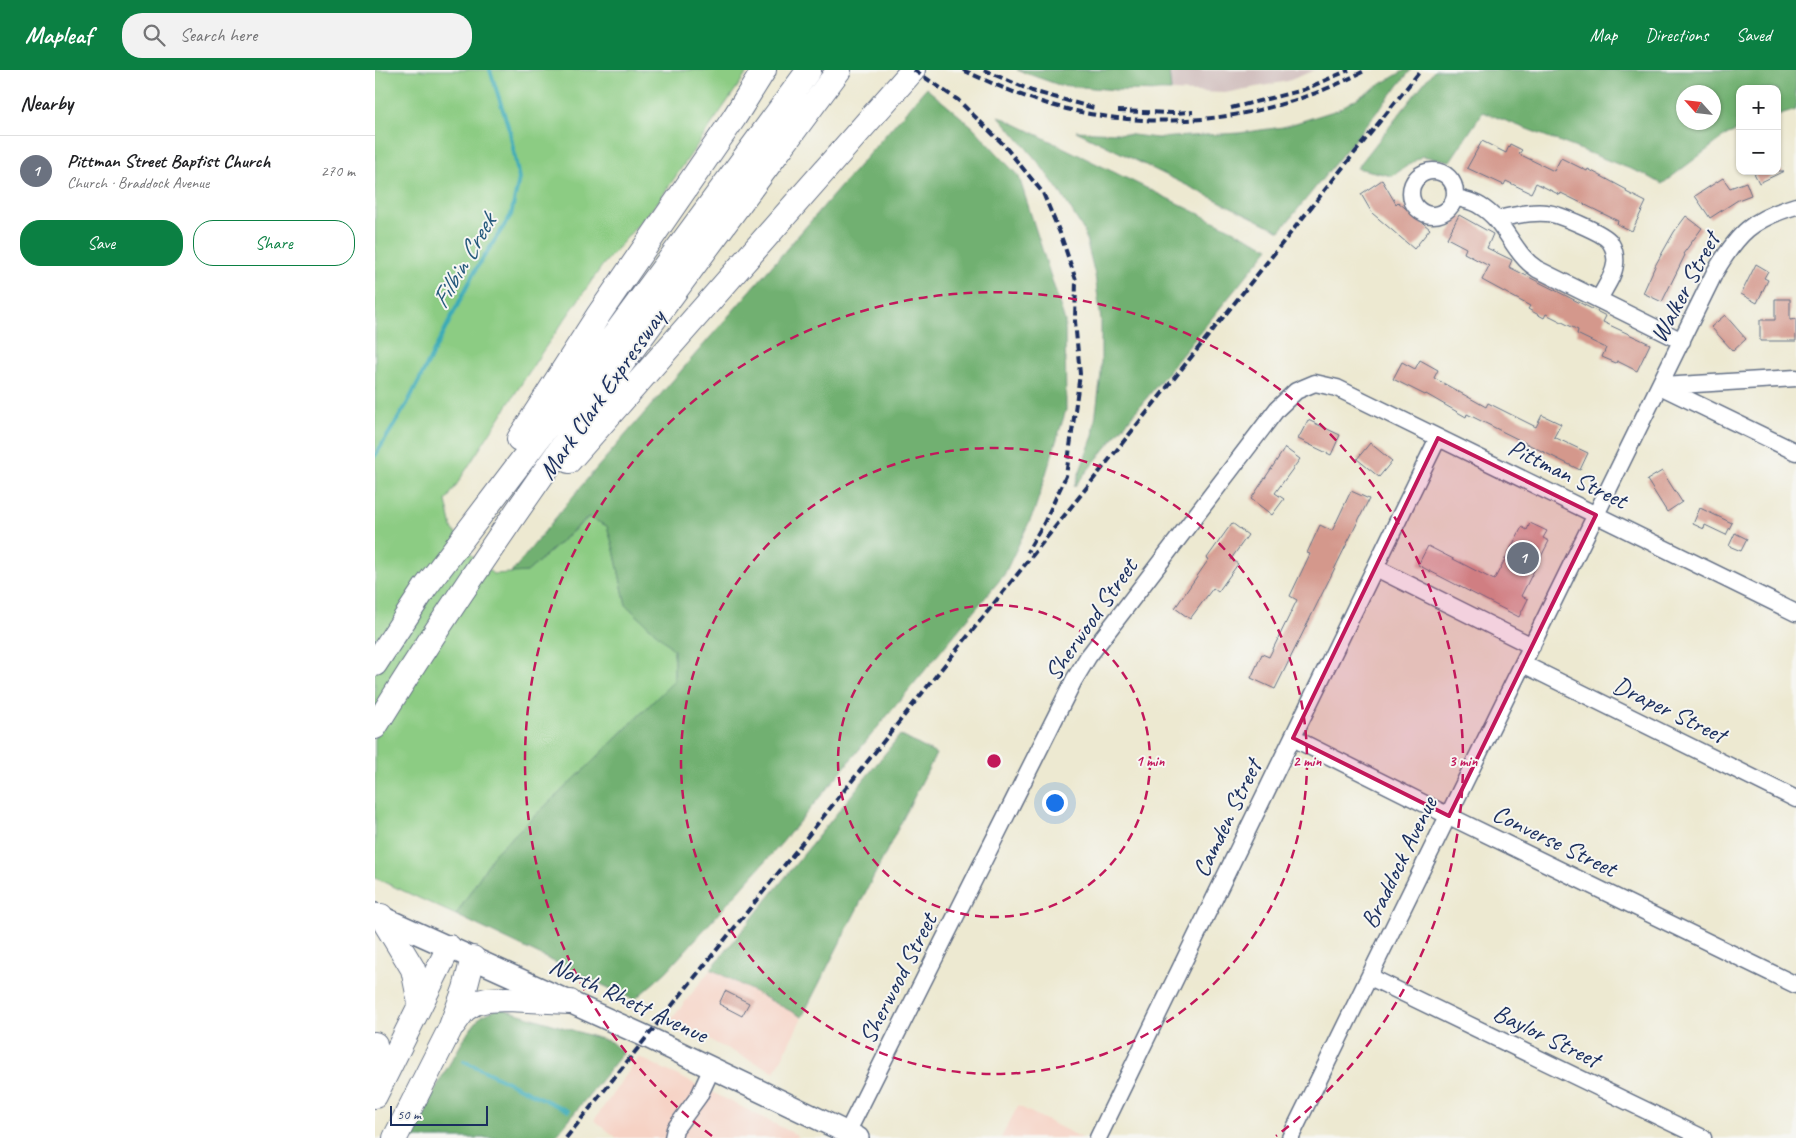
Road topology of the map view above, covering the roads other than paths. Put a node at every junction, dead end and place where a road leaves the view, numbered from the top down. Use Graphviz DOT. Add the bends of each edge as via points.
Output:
graph roads {
  1 [pos="764,70"];
  2 [pos="809,70"];
  3 [pos="839,70"];
  4 [pos="913,70"];
  5 [pos="1455,197"];
  6 [pos="1796,206"];
  7 [pos="1497,219"];
  8 [pos="1599,299"];
  9 [pos="1682,340"];
  10 [pos="1796,378"];
  11 [pos="1315,384"];
  12 [pos="1660,386"];
  13 [pos="1642,420"];
  14 [pos="1438,438"];
  15 [pos="1796,452"];
  16 [pos="1596,515"];
  17 [pos="494,544"];
  18 [pos="1376,568"];
  19 [pos="425,588"];
  20 [pos="1796,613"];
  21 [pos="1531,646"];
  22 [pos="375,664"];
  23 [pos="1523,664"];
  24 [pos="375,727"];
  25 [pos="1293,738"];
  26 [pos="1796,800"];
  27 [pos="1449,816"];
  28 [pos="378,915"];
  29 [pos="449,947"];
  30 [pos="473,958"];
  31 [pos="1370,976"];
  32 [pos="1796,985"];
  33 [pos="570,1002"];
  34 [pos="420,1004"];
  35 [pos="450,1029"];
  36 [pos="375,1044"];
  37 [pos="712,1068"];
  38 [pos="375,1089"];
  39 [pos="375,1096"];
  40 [pos="853,1136"];
  41 [pos="1295,1136"];
  42 [pos="395,1138"];
  43 [pos="673,1138"];
  44 [pos="1097,1138"];
  45 [pos="1703,1138"];
  1 -- 19 [label="highway" via="599,314"];
  2 -- 19 [label="highway, Mark Clark Expressway"];
  3 -- 17 [label="highway, Mark Clark Expressway" via="687,274"];
  4 -- 17 [label="highway"];
  5 -- 7 [label="street" via="1478,204"];
  6 -- 9 [label="street, Walker Street" via="1772,213 1752,224 1735,240 1715,272"];
  7 -- 8 [label="street" via="1529,264"];
  7 -- 8 [label="street" via="1546,213 1605,236 1615,253 1615,264"];
  8 -- 9 [label="street"];
  9 -- 12 [label="street, Walker Street"];
  10 -- 12 [label="street"];
  11 -- 14 [label="street, Pittman Street" via="1337,388"];
  11 -- 40 [label="street, Sherwood Street" via="1296,391 1277,409 1088,657"];
  12 -- 13 [label="street, Walker Street"];
  12 -- 15 [label="street"];
  13 -- 16 [label="street, Braddock Avenue"];
  14 -- 16 [label="street, Pittman Street"];
  14 -- 18 [label="street, Camden Street"];
  16 -- 20 [label="street, Pittman Street"];
  16 -- 21 [label="street, Braddock Avenue"];
  17 -- 24 [label="highway, Mark Clark Expressway"];
  18 -- 21 [label="street"];
  18 -- 25 [label="street, Camden Street"];
  19 -- 22 [label="highway, Mark Clark Expressway"];
  21 -- 23 [label="street, Braddock Avenue"];
  23 -- 26 [label="street, Draper Street"];
  23 -- 27 [label="street, Braddock Avenue"];
  25 -- 27 [label="street, Converse Street"];
  25 -- 44 [label="street, Camden Street"];
  27 -- 31 [label="street, Braddock Avenue"];
  27 -- 32 [label="street, Converse Street"];
  28 -- 29 [label="main road, North Rhett Avenue"];
  28 -- 34 [label="highway" via="413,969"];
  29 -- 30 [label="main road, North Rhett Avenue"];
  29 -- 34 [label="highway"];
  30 -- 33 [label="main road, North Rhett Avenue"];
  30 -- 35 [label="highway"];
  31 -- 41 [label="street, Braddock Avenue"];
  31 -- 45 [label="street, Baylor Street"];
  33 -- 35 [label="highway" via="487,1000 464,1010"];
  33 -- 37 [label="main road, North Rhett Avenue"];
  34 -- 39 [label="highway"];
  35 -- 42 [label="highway"];
  36 -- 38 [label="highway" via="378,1073"];
  37 -- 40 [label="main road, North Rhett Avenue"];
  37 -- 43 [label="street" via="699,1096 675,1129"];
}
